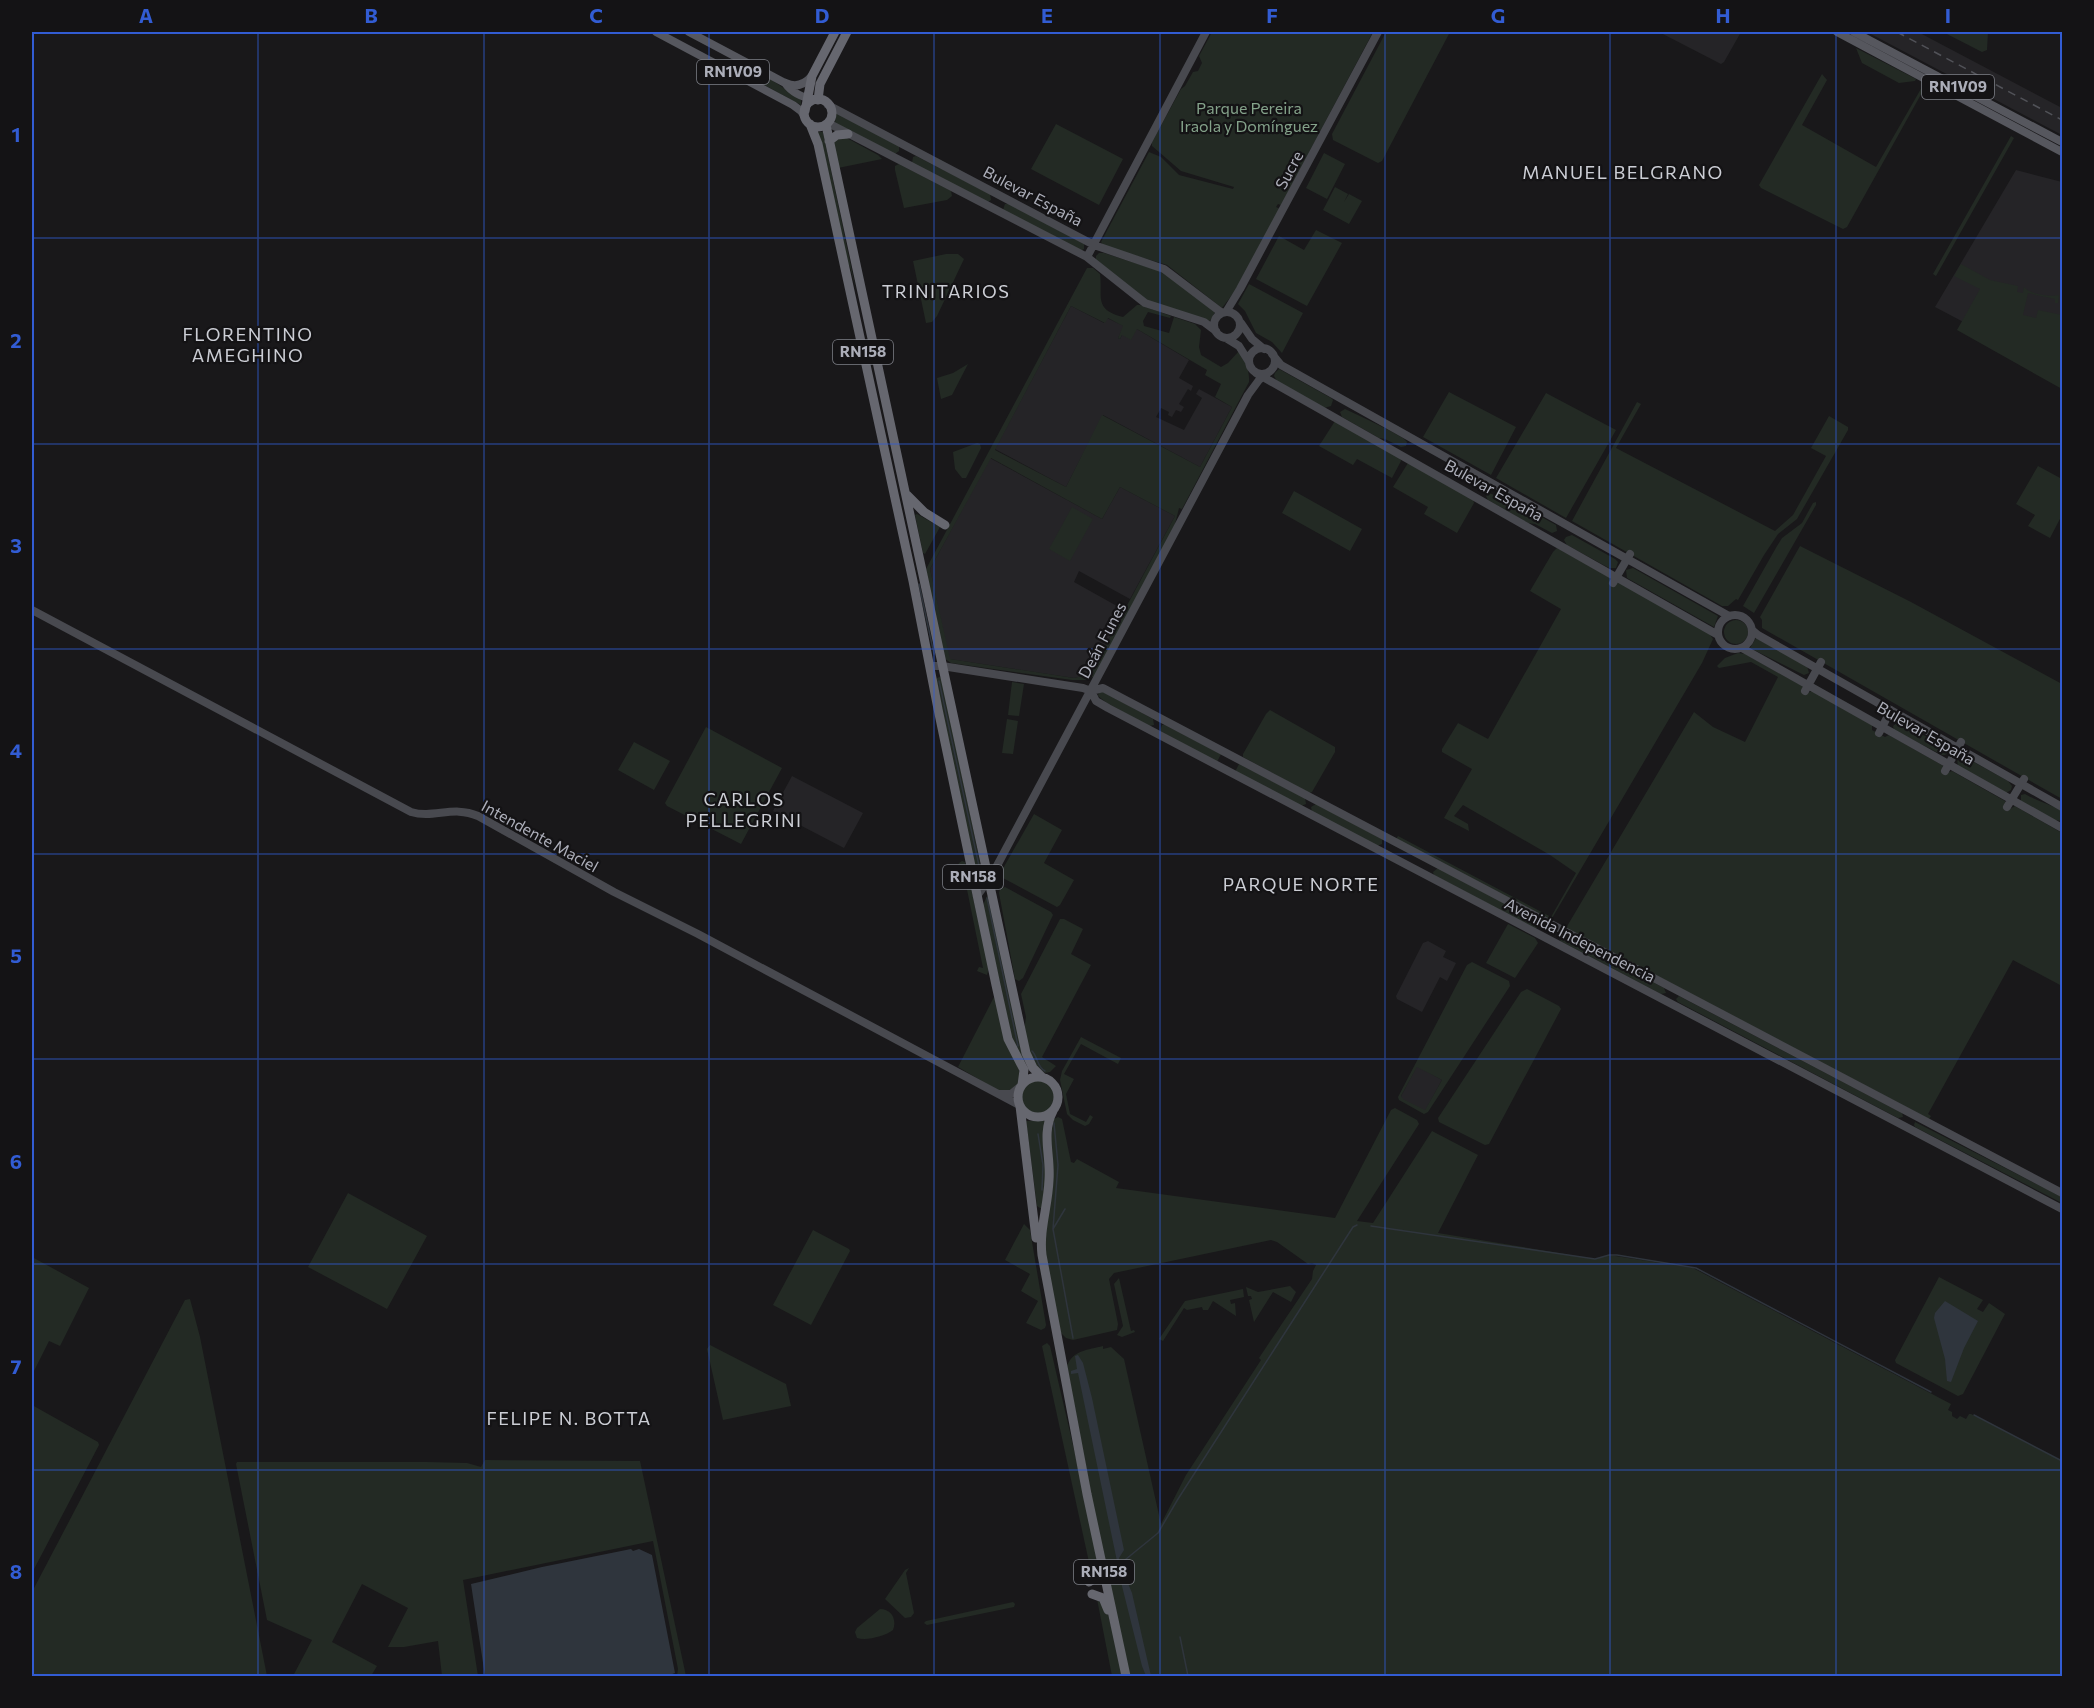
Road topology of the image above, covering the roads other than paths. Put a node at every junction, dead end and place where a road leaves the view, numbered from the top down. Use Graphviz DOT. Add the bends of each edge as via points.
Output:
graph roads {
  1 [pos="657,32"];
  2 [pos="689,32"];
  3 [pos="835,32"];
  4 [pos="847,32"];
  5 [pos="1206,32"];
  6 [pos="1378,32"];
  7 [pos="1837,32"];
  8 [pos="1854,32"];
  9 [pos="812,76"];
  10 [pos="785,83"];
  11 [pos="813,99"];
  12 [pos="828,105"];
  13 [pos="807,118"];
  14 [pos="827,124"];
  15 [pos="848,134"];
  16 [pos="829,141"];
  17 [pos="2062,142"];
  18 [pos="2062,152"];
  19 [pos="1094,245"];
  20 [pos="1087,258"];
  21 [pos="1240,289"];
  22 [pos="1224,312"];
  23 [pos="1238,318"];
  24 [pos="1216,331"];
  25 [pos="1226,338"];
  26 [pos="1269,351"];
  27 [pos="1257,370"];
  28 [pos="1248,395"];
  29 [pos="905,493"];
  30 [pos="945,525"];
  31 [pos="1628,557"];
  32 [pos="1615,580"];
  33 [pos="32,610"];
  34 [pos="1729,616"];
  35 [pos="1752,630"];
  36 [pos="1718,635"];
  37 [pos="1742,648"];
  38 [pos="1819,665"];
  39 [pos="930,666"];
  40 [pos="942,666"];
  41 [pos="1807,688"];
  42 [pos="1091,691"];
  43 [pos="1891,710"];
  44 [pos="1881,730"];
  45 [pos="1959,745"];
  46 [pos="1947,767"];
  47 [pos="2023,781"];
  48 [pos="2010,803"];
  49 [pos="2062,807"];
  50 [pos="2062,828"];
  51 [pos="989,881"];
  52 [pos="977,896"];
  53 [pos="1547,922"];
  54 [pos="1560,928"];
  55 [pos="1540,934"];
  56 [pos="1553,941"];
  57 [pos="1042,1077"];
  58 [pos="1021,1085"];
  59 [pos="998,1094"];
  60 [pos="1019,1105"];
  61 [pos="1053,1111"];
  62 [pos="1912,1114"];
  63 [pos="1905,1126"];
  64 [pos="2062,1193"];
  65 [pos="2062,1209"];
  66 [pos="1033,1211"];
  67 [pos="1045,1211"];
  68 [pos="1053,1335"];
  69 [pos="1102,1575"];
  70 [pos="1089,1582"];
  71 [pos="1092,1594"];
  72 [pos="1107,1598"];
  73 [pos="1126,1677"];
  1 -- 13 [label="main road, RN1V09" via="793,105"];
  2 -- 10 [label="main road, RN1V09"];
  3 -- 9 [label="highway, RN158"];
  4 -- 11 [label="highway, RN158"];
  5 -- 19 [label="main road"];
  6 -- 21 [label="main road, Sucre"];
  7 -- 18 [label="main road, RN1V09"];
  8 -- 17 [label="main road, RN1V09"];
  9 -- 10 [label="main road" via="798,85"];
  9 -- 11 [label="highway, RN158"];
  10 -- 11 [label="main road, RN1V09" via="791,90"];
  11 -- 12 [label="highway"];
  11 -- 13 [label="highway, RN158"];
  12 -- 14 [label="highway" via="832,114"];
  12 -- 19 [label="main road, Bulevar España"];
  13 -- 14 [label="highway" via="818,127"];
  13 -- 39 [label="highway, RN158" via="818,144"];
  14 -- 15 [label="main road, Bulevar España"];
  14 -- 16 [label="highway, RN158"];
  15 -- 16 [label="highway"];
  15 -- 20 [label="main road, Bulevar España"];
  16 -- 29 [label="highway, RN158"];
  19 -- 20 [label="main road"];
  19 -- 22 [label="main road, Bulevar España" via="1164,269"];
  20 -- 24 [label="main road, Bulevar España" via="1145,303 1204,322"];
  21 -- 22 [label="main road, Sucre"];
  21 -- 23 [label="main road, Sucre" via="1234,306"];
  22 -- 23 [label="main road"];
  22 -- 24 [label="main road" via="1215,321"];
  23 -- 25 [label="main road" via="1237,333"];
  23 -- 26 [label="main road, Bulevar España" via="1252,339"];
  24 -- 25 [label="main road"];
  25 -- 27 [label="main road, Bulevar España" via="1239,346"];
  26 -- 27 [label="main road" via="1254,351"];
  26 -- 27 [label="main road" via="1274,363 1271,370"];
  26 -- 31 [label="main road, Bulevar España" via="1281,365"];
  27 -- 28 [label="main road, Deán Funes"];
  27 -- 28 [label="main road, Deán Funes"];
  27 -- 32 [label="main road, Bulevar España"];
  28 -- 42 [label="main road, Deán Funes"];
  29 -- 30 [label="highway"];
  29 -- 40 [label="highway, RN158"];
  31 -- 32 [label="main road"];
  31 -- 34 [label="main road, Bulevar España"];
  32 -- 36 [label="main road, Bulevar España"];
  33 -- 59 [label="main road, Intendente Maciel" via="411,812 456,810 478,817"];
  34 -- 35 [label="main road" via="1744,618"];
  34 -- 36 [label="main road" via="1722,622"];
  35 -- 37 [label="main road" via="1750,641"];
  35 -- 38 [label="main road, Bulevar España"];
  36 -- 37 [label="main road" via="1728,648"];
  37 -- 41 [label="main road, Bulevar España"];
  38 -- 41 [label="main road"];
  38 -- 43 [label="main road, Bulevar España"];
  39 -- 40 [label="main road, Avenida Independencia"];
  39 -- 52 [label="highway, RN158"];
  40 -- 42 [label="main road, Avenida Independencia"];
  40 -- 51 [label="highway, RN158"];
  41 -- 44 [label="main road, Bulevar España"];
  42 -- 51 [label="main road, Deán Funes"];
  42 -- 53 [label="main road, Avenida Independencia" via="1103,688"];
  42 -- 55 [label="main road, Avenida Independencia" via="1096,701 1108,708"];
  43 -- 44 [label="main road"];
  43 -- 45 [label="main road, Bulevar España"];
  44 -- 46 [label="main road, Bulevar España"];
  45 -- 46 [label="main road"];
  45 -- 47 [label="main road, Bulevar España"];
  46 -- 48 [label="main road, Bulevar España"];
  47 -- 48 [label="main road"];
  47 -- 49 [label="main road, Bulevar España"];
  48 -- 50 [label="main road, Bulevar España"];
  51 -- 52 [label="main road, Deán Funes"];
  51 -- 57 [label="highway, RN158" via="1026,1053"];
  52 -- 58 [label="highway, RN158" via="1008,1038 1024,1070"];
  53 -- 54 [label="main road, Avenida Independencia"];
  53 -- 55 [label="main road"];
  54 -- 56 [label="main road"];
  54 -- 62 [label="main road, Avenida Independencia"];
  55 -- 56 [label="main road, Avenida Independencia"];
  56 -- 63 [label="main road, Avenida Independencia"];
  57 -- 58 [label="highway" via="1029,1078"];
  57 -- 61 [label="highway, RN158" via="1057,1090 1058,1102"];
  58 -- 59 [label="main road" via="1011,1094"];
  58 -- 60 [label="highway, RN158"];
  59 -- 60 [label="main road, Intendente Maciel"];
  60 -- 61 [label="highway" via="1027,1114 1037,1117"];
  60 -- 66 [label="highway, RN158"];
  61 -- 67 [label="highway, RN158" via="1046,1131 1050,1177"];
  62 -- 63 [label="main road"];
  62 -- 64 [label="main road, Avenida Independencia"];
  63 -- 65 [label="main road, Avenida Independencia"];
  66 -- 67 [label="highway"];
  66 -- 68 [label="highway, RN158" via="1038,1272"];
  67 -- 68 [label="highway, RN158" via="1041,1250"];
  68 -- 69 [label="highway, RN158" via="1067,1419 1082,1467"];
  69 -- 70 [label="highway"];
  69 -- 72 [label="highway, RN158"];
  71 -- 72 [label="highway"];
  72 -- 73 [label="highway, RN158"];
}
